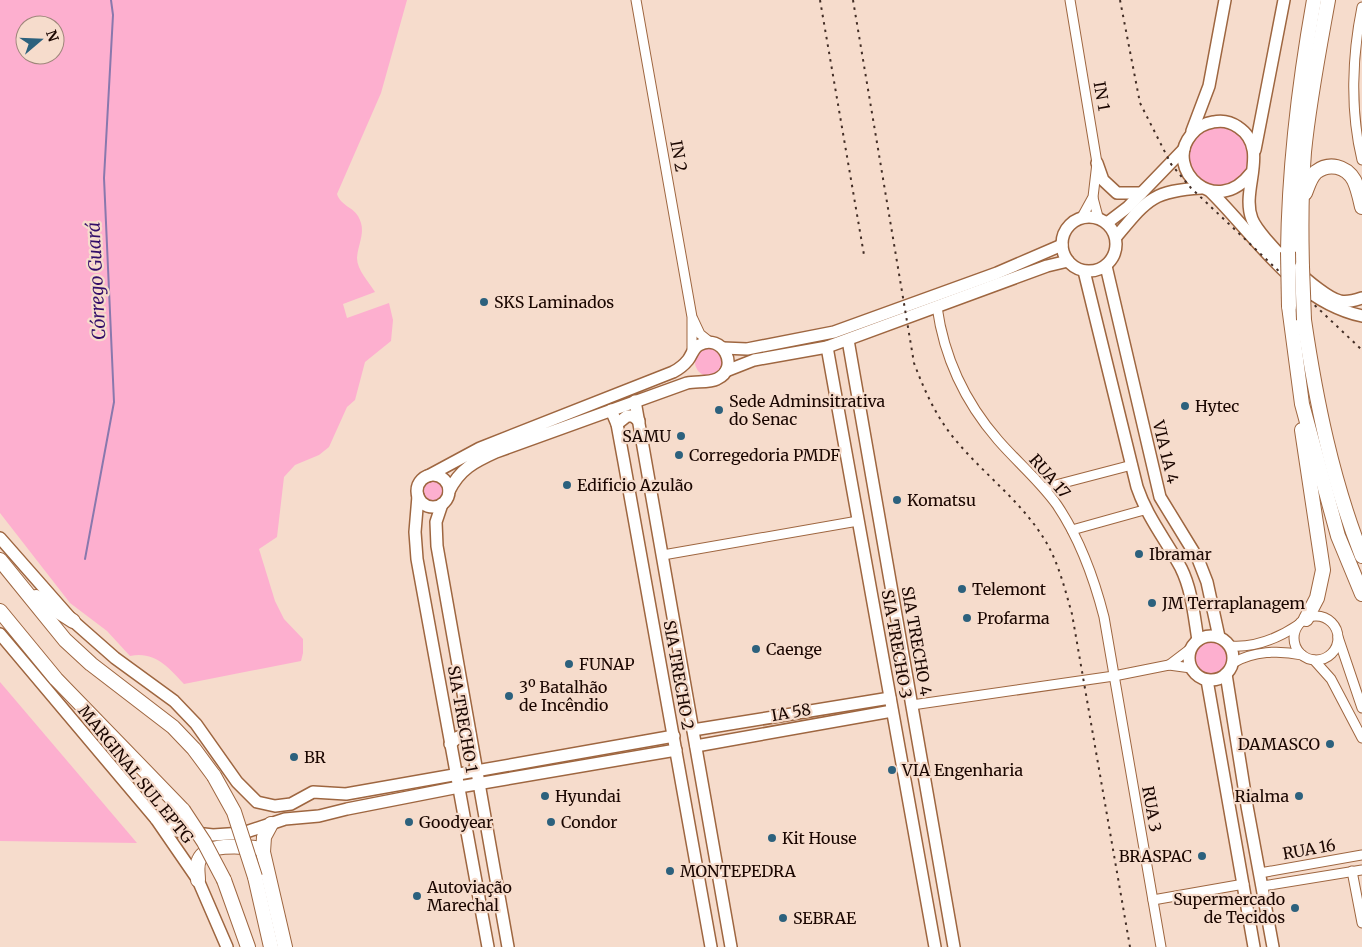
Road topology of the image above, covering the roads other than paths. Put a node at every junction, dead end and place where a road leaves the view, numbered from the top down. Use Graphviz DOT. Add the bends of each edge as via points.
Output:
graph roads {
  1 [pos="636,0"];
  2 [pos="1070,0"];
  3 [pos="1225,0"];
  4 [pos="1284,0"];
  5 [pos="1314,0"];
  6 [pos="1328,0"];
  7 [pos="1362,7"];
  8 [pos="1191,135"];
  9 [pos="1184,149"];
  10 [pos="1254,152"];
  11 [pos="1362,160"];
  12 [pos="1097,163"];
  13 [pos="1251,173"];
  14 [pos="1206,189"];
  15 [pos="1141,193"];
  16 [pos="1093,197"];
  17 [pos="1301,200"];
  18 [pos="1362,207"];
  19 [pos="1082,217"];
  20 [pos="1102,220"];
  21 [pos="1116,237"];
  22 [pos="1062,245"];
  23 [pos="1068,261"];
  24 [pos="1106,266"];
  25 [pos="1084,271"];
  26 [pos="1362,298"];
  27 [pos="937,307"];
  28 [pos="692,316"];
  29 [pos="1362,316"];
  30 [pos="848,340"];
  31 [pos="710,342"];
  32 [pos="827,347"];
  33 [pos="723,348"];
  34 [pos="691,355"];
  35 [pos="726,371"];
  36 [pos="704,380"];
  37 [pos="635,401"];
  38 [pos="1302,404"];
  39 [pos="611,410"];
  40 [pos="862,414"];
  41 [pos="840,417"];
  42 [pos="639,421"];
  43 [pos="617,424"];
  44 [pos="1132,466"];
  45 [pos="428,476"];
  46 [pos="1044,488"];
  47 [pos="449,491"];
  48 [pos="418,496"];
  49 [pos="442,504"];
  50 [pos="1144,510"];
  51 [pos="858,521"];
  52 [pos="1072,530"];
  53 [pos="0,538"];
  54 [pos="663,555"];
  55 [pos="1362,556"];
  56 [pos="0,560"];
  57 [pos="27,592"];
  58 [pos="1362,594"];
  59 [pos="0,611"];
  60 [pos="73,621"];
  61 [pos="1303,621"];
  62 [pos="1336,630"];
  63 [pos="879,633"];
  64 [pos="0,634"];
  65 [pos="899,636"];
  66 [pos="1219,636"];
  67 [pos="1198,640"];
  68 [pos="1230,646"];
  69 [pos="1190,649"];
  70 [pos="902,653"];
  71 [pos="1303,655"];
  72 [pos="883,659"];
  73 [pos="1314,660"];
  74 [pos="1233,664"];
  75 [pos="1169,665"];
  76 [pos="1191,668"];
  77 [pos="683,669"];
  78 [pos="662,673"];
  79 [pos="1226,674"];
  80 [pos="1114,676"];
  81 [pos="1207,680"];
  82 [pos="890,698"];
  83 [pos="667,699"];
  84 [pos="688,699"];
  85 [pos="912,705"];
  86 [pos="1362,708"];
  87 [pos="892,711"];
  88 [pos="798,714"];
  89 [pos="801,727"];
  90 [pos="707,729"];
  91 [pos="693,730"];
  92 [pos="470,734"];
  93 [pos="674,736"];
  94 [pos="1362,738"];
  95 [pos="710,743"];
  96 [pos="450,744"];
  97 [pos="696,746"];
  98 [pos="676,750"];
  99 [pos="477,771"];
  100 [pos="456,774"];
  101 [pos="479,784"];
  102 [pos="459,787"];
  103 [pos="321,793"];
  104 [pos="305,795"];
  105 [pos="1247,806"];
  106 [pos="1231,810"];
  107 [pos="931,813"];
  108 [pos="326,814"];
  109 [pos="911,816"];
  110 [pos="308,817"];
  111 [pos="156,819"];
  112 [pos="271,824"];
  113 [pos="934,834"];
  114 [pos="915,837"];
  115 [pos="714,849"];
  116 [pos="694,851"];
  117 [pos="263,852"];
  118 [pos="1362,854"];
  119 [pos="1278,869"];
  120 [pos="1357,870"];
  121 [pos="1260,872"];
  122 [pos="718,874"];
  123 [pos="699,878"];
  124 [pos="198,880"];
  125 [pos="1244,884"];
  126 [pos="1278,884"];
  127 [pos="1263,886"];
  128 [pos="499,894"];
  129 [pos="480,898"];
  130 [pos="1153,900"];
  131 [pos="503,918"];
  132 [pos="484,922"];
  133 [pos="1362,923"];
  134 [pos="227,947"];
  135 [pos="248,947"];
  136 [pos="271,947"];
  137 [pos="285,947"];
  138 [pos="488,947"];
  139 [pos="508,947"];
  140 [pos="711,947"];
  141 [pos="731,947"];
  142 [pos="935,947"];
  143 [pos="954,947"];
  144 [pos="1161,947"];
  145 [pos="1254,947"];
  146 [pos="1273,947"];
  1 -- 28 [label="street, IN 2"];
  2 -- 12 [label="street, IN 1"];
  3 -- 8 [label="main road" via="1209,86"];
  4 -- 10 [label="main road"];
  5 -- 38 [label="highway, bridge" via="1297,103 1289,204 1289,306"];
  6 -- 17 [label="highway" via="1310,107"];
  7 -- 11 [label="street" via="1354,63 1355,115"];
  8 -- 9 [label="main road"];
  8 -- 10 [label="main road" via="1199,126 1210,122 1234,124 1247,135"];
  9 -- 14 [label="main road" via="1186,171 1193,181"];
  9 -- 15 [label="main road"];
  10 -- 13 [label="main road"];
  12 -- 15 [label="main road" via="1103,180 1117,193"];
  12 -- 16 [label="street, IN 1"];
  13 -- 14 [label="main road" via="1233,189 1222,192"];
  13 -- 26 [label="main road" via="1250,213 1257,229 1272,248 1323,293 1341,302"];
  14 -- 21 [label="main road" via="1173,190 1159,195 1147,202"];
  14 -- 29 [label="main road" via="1294,280 1334,308"];
  15 -- 20 [label="main road" via="1128,207"];
  16 -- 19 [label="street, IN 1"];
  16 -- 20 [label="street, IN 1"];
  17 -- 18 [label="highway" via="1315,173 1328,166 1336,166 1343,168 1354,180"];
  17 -- 55 [label="highway, bridge" via="1304,320 1324,435"];
  19 -- 20 [label="main road"];
  19 -- 22 [label="main road" via="1067,228"];
  20 -- 21 [label="main road"];
  21 -- 24 [label="main road" via="1115,253"];
  22 -- 23 [label="main road"];
  22 -- 33 [label="main road" via="834,332 747,349"];
  23 -- 25 [label="main road"];
  23 -- 27 [label="main road"];
  24 -- 25 [label="main road"];
  24 -- 66 [label="main road, VIA 1A 4" via="1156,483 1166,510 1201,567"];
  25 -- 44 [label="main road"];
  27 -- 30 [label="main road"];
  27 -- 46 [label="street, RUA 17" via="947,354 964,391 998,440"];
  28 -- 31 [label="street, IN 2" via="700,334"];
  28 -- 34 [label="street, IN 2"];
  30 -- 32 [label="main road"];
  30 -- 40 [label="main road, SIA TRECHO 4"];
  31 -- 33 [label="main road"];
  31 -- 34 [label="main road" via="699,345"];
  32 -- 35 [label="main road" via="754,360"];
  32 -- 41 [label="main road, SIA TRECHO 3"];
  33 -- 35 [label="main road" via="728,359"];
  34 -- 36 [label="main road" via="694,374"];
  34 -- 45 [label="main road" via="674,372 480,448"];
  35 -- 36 [label="main road" via="716,380"];
  36 -- 37 [label="main road"];
  37 -- 39 [label="main road"];
  37 -- 42 [label="main road"];
  38 -- 58 [label="highway" via="1338,536"];
  38 -- 61 [label="highway" via="1302,442 1323,570 1317,598"];
  39 -- 43 [label="main road, SIA TRECHO 2"];
  39 -- 47 [label="main road" via="470,464"];
  40 -- 41 [label="main road" via="849,409"];
  40 -- 65 [label="main road, SIA TRECHO 4"];
  41 -- 51 [label="main road, SIA TRECHO 3"];
  42 -- 43 [label="main road" via="627,416"];
  42 -- 54 [label="main road"];
  43 -- 78 [label="main road, SIA TRECHO 2"];
  44 -- 46 [label="street"];
  44 -- 50 [label="main road"];
  45 -- 47 [label="main road" via="442,478"];
  45 -- 48 [label="main road" via="420,482"];
  46 -- 52 [label="street, RUA 17"];
  47 -- 49 [label="main road"];
  48 -- 49 [label="main road" via="428,506"];
  48 -- 96 [label="main road, SIA TRECHO 1" via="417,552"];
  49 -- 92 [label="main road" via="436,522 436,546"];
  50 -- 52 [label="street"];
  50 -- 67 [label="main road" via="1181,569"];
  51 -- 54 [label="street"];
  51 -- 63 [label="main road, SIA TRECHO 3"];
  52 -- 80 [label="street, RUA 17" via="1099,598"];
  53 -- 60 [label="main road"];
  54 -- 77 [label="main road"];
  56 -- 57 [label="highway"];
  57 -- 60 [label="highway"];
  57 -- 136 [label="highway, bridge" via="65,640 173,727 214,776 234,812 255,877"];
  59 -- 135 [label="highway, bridge" via="56,679 183,810 224,880"];
  60 -- 104 [label="main road" via="115,658 174,701 196,724 251,797 269,805 292,804"];
  61 -- 62 [label="street" via="1320,616"];
  61 -- 68 [label="street" via="1268,641 1243,647"];
  61 -- 71 [label="street" via="1294,636 1295,644"];
  62 -- 73 [label="street" via="1337,644 1333,651"];
  62 -- 86 [label="street"];
  63 -- 65 [label="main road" via="886,640"];
  63 -- 72 [label="main road, SIA TRECHO 3"];
  64 -- 111 [label="main road, MARGINAL SUL EPTG"];
  65 -- 70 [label="main road, SIA TRECHO 4"];
  66 -- 67 [label="main road" via="1208,635"];
  66 -- 68 [label="main road"];
  67 -- 69 [label="main road"];
  68 -- 74 [label="main road"];
  69 -- 75 [label="street"];
  69 -- 76 [label="main road"];
  70 -- 72 [label="main road" via="891,651"];
  70 -- 85 [label="main road, SIA TRECHO 4"];
  71 -- 73 [label="street"];
  71 -- 74 [label="street" via="1269,653 1244,657"];
  72 -- 82 [label="main road, SIA TRECHO 3"];
  73 -- 94 [label="street" via="1331,679"];
  74 -- 79 [label="main road"];
  75 -- 76 [label="street"];
  75 -- 80 [label="street"];
  76 -- 81 [label="main road"];
  77 -- 78 [label="main road" via="680,677 674,680 669,680"];
  77 -- 84 [label="main road"];
  78 -- 83 [label="main road, SIA TRECHO 2"];
  79 -- 81 [label="main road"];
  79 -- 105 [label="main road"];
  80 -- 85 [label="street"];
  80 -- 130 [label="street, RUA 3"];
  81 -- 106 [label="main road"];
  82 -- 87 [label="main road, SIA TRECHO 3"];
  82 -- 88 [label="main road, IA 58"];
  83 -- 84 [label="main road" via="678,690"];
  83 -- 93 [label="main road, SIA TRECHO 2"];
  84 -- 91 [label="main road"];
  85 -- 107 [label="main road, SIA TRECHO 4"];
  87 -- 89 [label="main road, IA 58"];
  87 -- 109 [label="main road, SIA TRECHO 3"];
  88 -- 89 [label="main road"];
  88 -- 90 [label="main road, IA 58"];
  89 -- 95 [label="main road, IA 58"];
  90 -- 91 [label="main road, IA 58"];
  90 -- 95 [label="main road"];
  91 -- 97 [label="main road"];
  92 -- 96 [label="main road" via="458,737"];
  92 -- 99 [label="main road"];
  93 -- 98 [label="main road, SIA TRECHO 2"];
  93 -- 99 [label="main road"];
  95 -- 97 [label="main road, IA 58"];
  96 -- 100 [label="main road, SIA TRECHO 1"];
  97 -- 115 [label="main road"];
  98 -- 101 [label="main road"];
  98 -- 116 [label="main road, SIA TRECHO 2"];
  99 -- 100 [label="main road"];
  99 -- 101 [label="main road"];
  100 -- 102 [label="main road, SIA TRECHO 1"];
  100 -- 103 [label="main road" via="346,794"];
  101 -- 102 [label="main road"];
  101 -- 128 [label="main road"];
  102 -- 108 [label="main road"];
  102 -- 129 [label="main road, SIA TRECHO 1"];
  103 -- 104 [label="main road"];
  103 -- 108 [label="main road" via="326,803"];
  104 -- 110 [label="main road" via="302,806"];
  105 -- 106 [label="main road"];
  105 -- 121 [label="main road"];
  106 -- 125 [label="main road"];
  107 -- 109 [label="main road" via="919,821"];
  107 -- 113 [label="main road, SIA TRECHO 4"];
  108 -- 110 [label="main road"];
  109 -- 114 [label="main road, SIA TRECHO 3"];
  110 -- 112 [label="main road"];
  111 -- 112 [label="main road" via="177,831 213,835 243,833"];
  111 -- 124 [label="main road, MARGINAL SUL EPTG"];
  112 -- 117 [label="highway" via="264,837"];
  113 -- 114 [label="main road" via="926,831"];
  113 -- 143 [label="main road, SIA TRECHO 4"];
  114 -- 142 [label="main road, SIA TRECHO 3"];
  115 -- 116 [label="main road" via="707,860"];
  115 -- 122 [label="main road"];
  116 -- 123 [label="main road, SIA TRECHO 2"];
  117 -- 124 [label="highway" via="250,847 210,850 199,860"];
  117 -- 137 [label="highway"];
  118 -- 119 [label="street, RUA 16"];
  119 -- 121 [label="street, RUA 16"];
  119 -- 126 [label="street" via="1271,878"];
  120 -- 126 [label="street, RUA 16"];
  120 -- 133 [label="street"];
  121 -- 127 [label="main road"];
  122 -- 123 [label="main road" via="711,868 705,869"];
  122 -- 141 [label="main road"];
  123 -- 140 [label="main road, SIA TRECHO 2"];
  124 -- 134 [label="main road, MARGINAL SUL EPTG"];
  125 -- 130 [label="street"];
  125 -- 145 [label="main road"];
  126 -- 127 [label="street, RUA 16"];
  127 -- 146 [label="main road"];
  128 -- 129 [label="main road" via="489,903"];
  128 -- 131 [label="main road"];
  129 -- 132 [label="main road, SIA TRECHO 1"];
  130 -- 144 [label="street, RUA 3"];
  131 -- 132 [label="main road" via="495,914"];
  131 -- 139 [label="main road"];
  132 -- 138 [label="main road, SIA TRECHO 1"];
}
